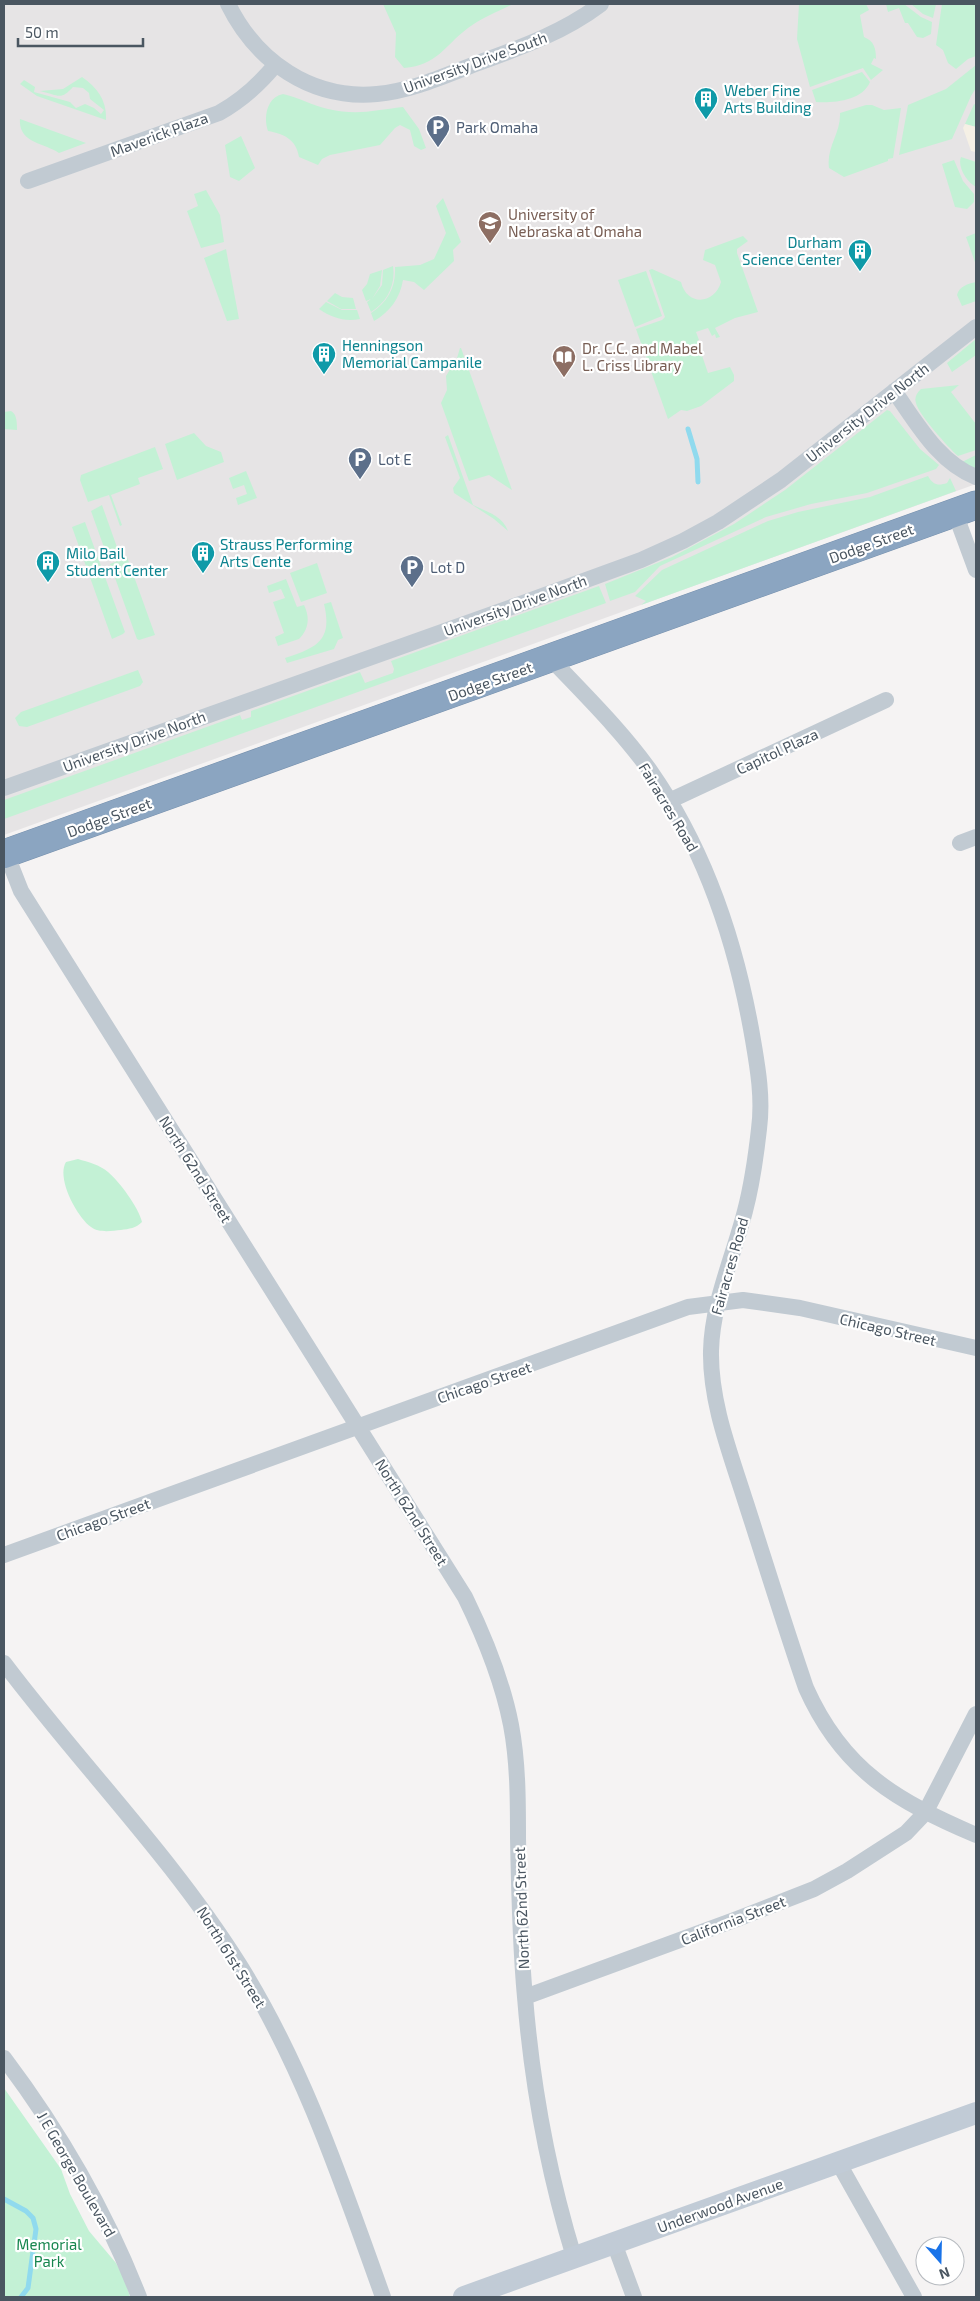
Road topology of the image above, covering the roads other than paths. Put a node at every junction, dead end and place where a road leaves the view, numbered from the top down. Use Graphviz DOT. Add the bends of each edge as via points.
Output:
graph roads {
  1 [pos="228,4"];
  2 [pos="601,4"];
  3 [pos="276,64"];
  4 [pos="28,181"];
  5 [pos="976,327"];
  6 [pos="894,391"];
  7 [pos="976,477"];
  8 [pos="966,509"];
  9 [pos="976,570"];
  10 [pos="551,659"];
  11 [pos="886,700"];
  12 [pos="4,788"];
  13 [pos="669,801"];
  14 [pos="976,837"];
  15 [pos="960,843"];
  16 [pos="5,854"];
  17 [pos="718,1302"];
  18 [pos="976,1348"];
  19 [pos="358,1426"];
  20 [pos="4,1555"];
  21 [pos="4,1664"];
  22 [pos="976,1714"];
  23 [pos="925,1813"];
  24 [pos="976,1835"];
  25 [pos="525,1997"];
  26 [pos="4,2058"];
  27 [pos="976,2113"];
  28 [pos="838,2162"];
  29 [pos="614,2243"];
  30 [pos="574,2257"];
  31 [pos="139,2297"];
  32 [pos="383,2297"];
  33 [pos="464,2297"];
  34 [pos="634,2297"];
  35 [pos="914,2297"];
  1 -- 3 [label="street, University Drive South" via="252,42"];
  2 -- 3 [label="street, University Drive South" via="563,29 530,44 396,91 360,95 326,90 292,76"];
  3 -- 4 [label="street, Maverick Plaza" via="257,87 219,113"];
  5 -- 6 [label="street, University Drive North"];
  6 -- 7 [label="street" via="940,452 956,467"];
  6 -- 12 [label="street, University Drive North" via="756,498 660,552"];
  8 -- 9 [label="street"];
  8 -- 10 [label="highway, Dodge Street"];
  10 -- 13 [label="street, Fairacres Road" via="628,742"];
  10 -- 16 [label="highway, Dodge Street"];
  11 -- 13 [label="street, Capitol Plaza"];
  13 -- 17 [label="street, Fairacres Road" via="700,859 726,925 747,1004 758,1072 760,1125 753,1175"];
  14 -- 15 [label="street"];
  16 -- 19 [label="street, North 62nd Street" via="21,891"];
  17 -- 18 [label="street, Chicago Street" via="743,1300 800,1308"];
  17 -- 19 [label="street, Chicago Street" via="688,1308"];
  17 -- 23 [label="street, Fairacres Road" via="711,1352 717,1405 806,1688 824,1723 852,1759 867,1774"];
  19 -- 20 [label="street, Chicago Street"];
  19 -- 25 [label="street, North 62nd Street" via="465,1597 485,1637 502,1685 517,1769"];
  21 -- 32 [label="street, North 61st Street" via="172,1867 240,1965 305,2088"];
  22 -- 23 [label="street, California Street"];
  23 -- 24 [label="street, Fairacres Road"];
  23 -- 25 [label="street, California Street" via="906,1833 847,1872 814,1889"];
  25 -- 30 [label="street, North 62nd Street" via="543,2139"];
  26 -- 31 [label="street, J E George Boulevard" via="49,2122 82,2177 111,2232"];
  27 -- 28 [label="main road, Underwood Avenue"];
  28 -- 29 [label="main road, Underwood Avenue"];
  28 -- 35 [label="street"];
  29 -- 30 [label="main road, Underwood Avenue"];
  29 -- 34 [label="street"];
  30 -- 33 [label="main road, Underwood Avenue"];
}
